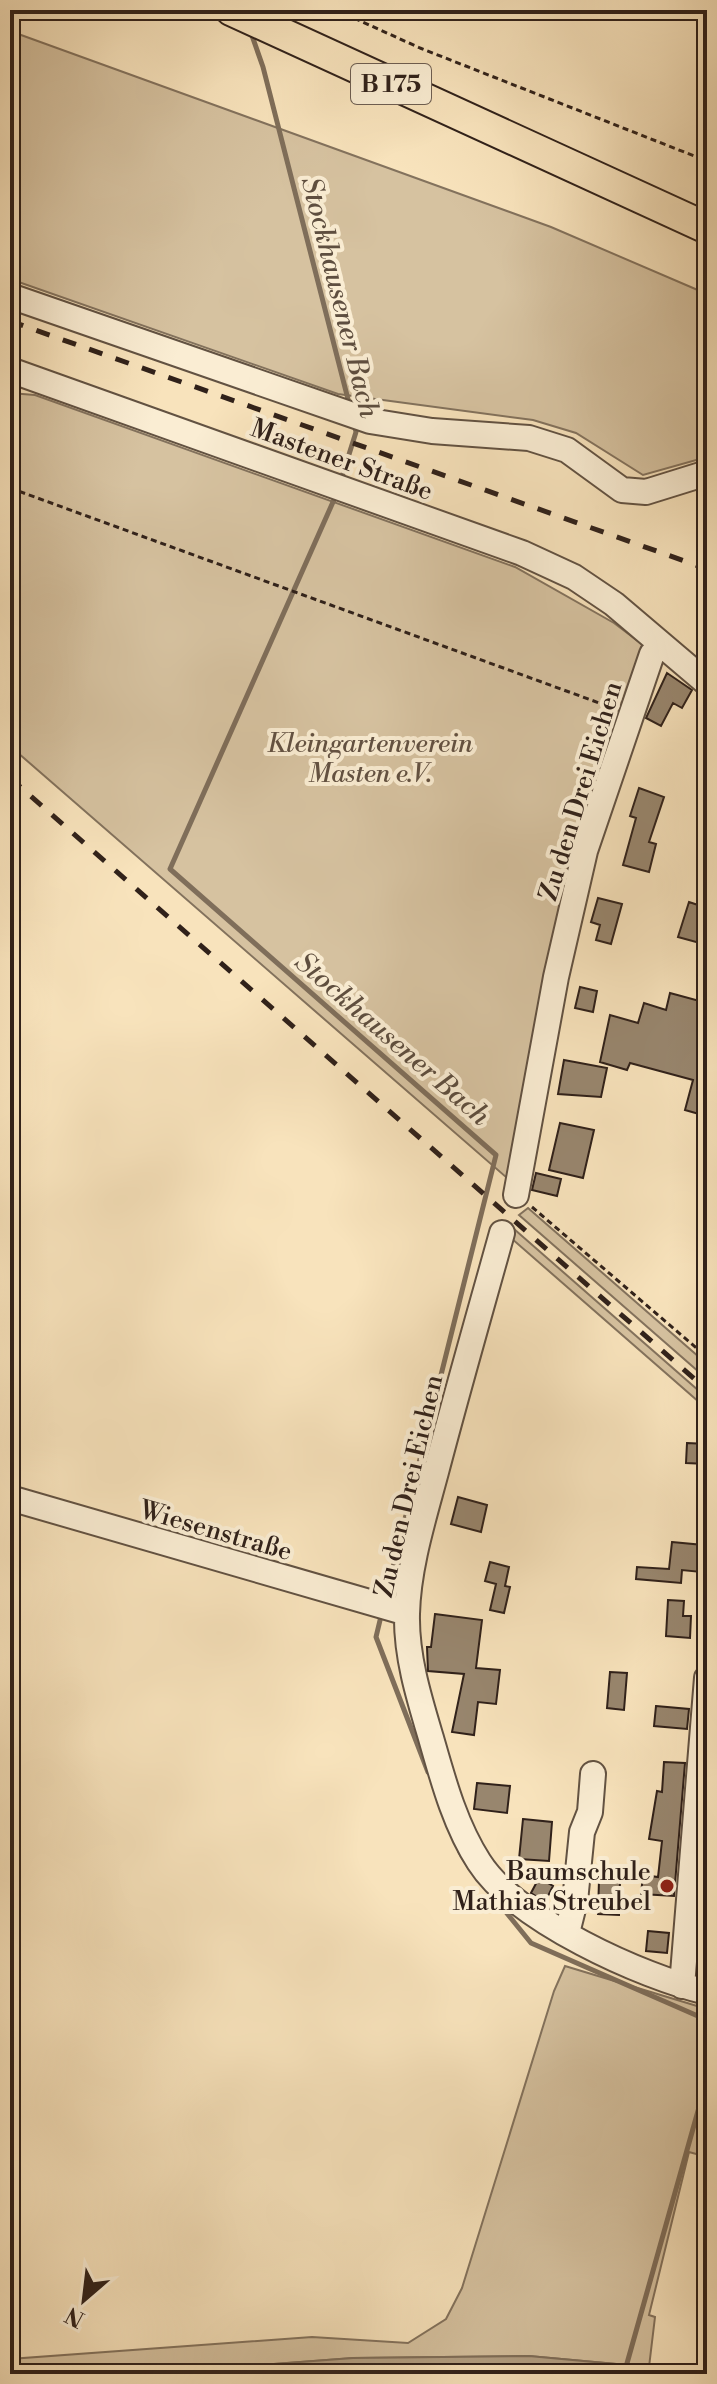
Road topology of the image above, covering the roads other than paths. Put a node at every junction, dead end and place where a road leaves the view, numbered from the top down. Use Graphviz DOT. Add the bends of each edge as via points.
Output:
graph roads {
  1 [pos="231,10"];
  2 [pos="707,228"];
  3 [pos="10,296"];
  4 [pos="10,370"];
  5 [pos="707,473"];
  6 [pos="662,646"];
  7 [pos="707,683"];
  8 [pos="516,1195"];
  9 [pos="502,1233"];
  10 [pos="10,1498"];
  11 [pos="392,1609"];
  12 [pos="707,1678"];
  13 [pos="593,1774"];
  14 [pos="567,1933"];
  15 [pos="682,1986"];
  16 [pos="707,1992"];
  1 -- 2 [label="main road, B 175"];
  3 -- 5 [label="street, Mastener Straße" via="370,421 529,438 567,450 622,490 646,492"];
  4 -- 6 [label="street, Mastener Straße" via="522,553 574,577"];
  6 -- 7 [label="street, Mastener Straße"];
  6 -- 8 [label="street, Zu den Drei Eichen" via="652,654 585,851"];
  9 -- 11 [label="street, Zu den Drei Eichen" via="423,1521"];
  10 -- 11 [label="street, Wiesenstraße"];
  11 -- 14 [label="street, Zu den Drei Eichen" via="409,1649 444,1781 480,1865 504,1889"];
  12 -- 15 [label="street"];
  13 -- 14 [label="street"];
  14 -- 15 [label="street, Zu den Drei Eichen"];
  15 -- 16 [label="street, Zu den Drei Eichen"];
}
